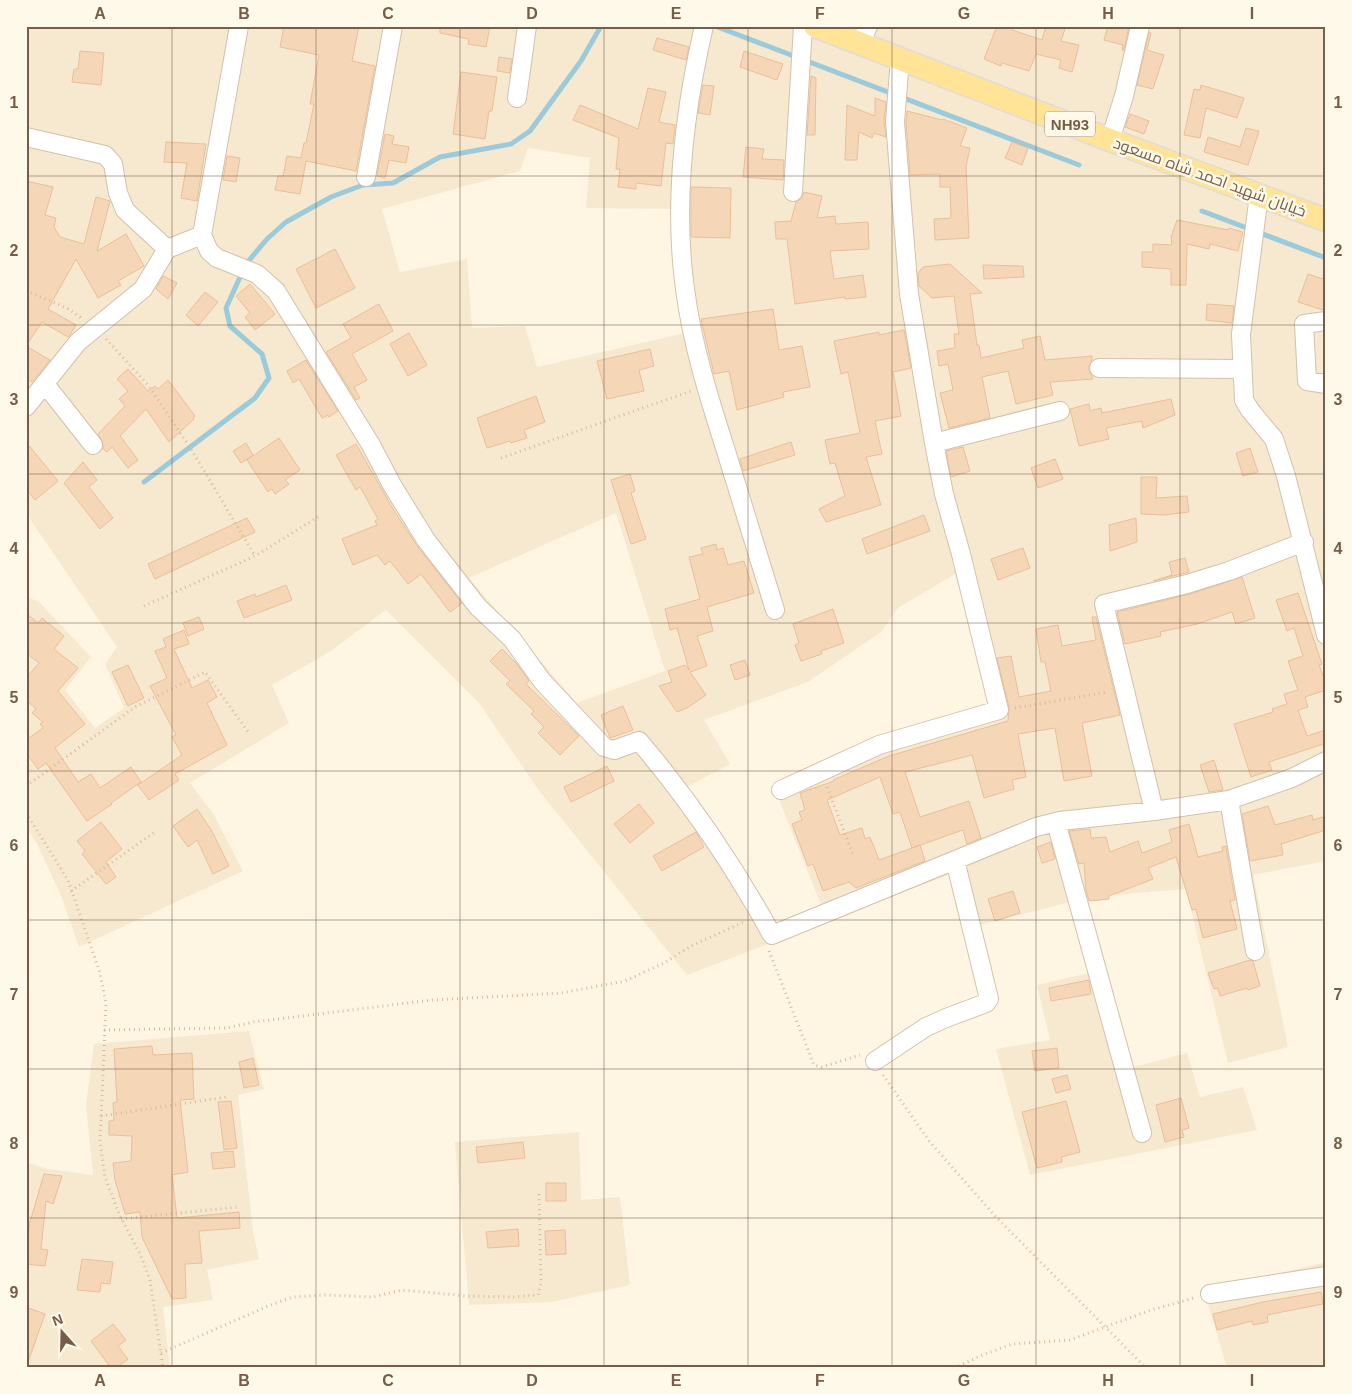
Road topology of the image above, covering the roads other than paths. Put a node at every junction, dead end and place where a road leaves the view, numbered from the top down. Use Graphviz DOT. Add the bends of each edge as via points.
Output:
graph roads {
  1 [pos="239,26"];
  2 [pos="393,26"];
  3 [pos="527,26"];
  4 [pos="704,26"];
  5 [pos="803,26"];
  6 [pos="815,26"];
  7 [pos="1140,26"];
  8 [pos="864,35"];
  9 [pos="900,59"];
  10 [pos="517,98"];
  11 [pos="26,137"];
  12 [pos="1110,140"];
  13 [pos="366,177"];
  14 [pos="793,192"];
  15 [pos="1258,195"];
  16 [pos="1326,220"];
  17 [pos="202,235"];
  18 [pos="167,248"];
  19 [pos="1326,321"];
  20 [pos="1100,368"];
  21 [pos="1242,369"];
  22 [pos="45,384"];
  23 [pos="1326,384"];
  24 [pos="26,407"];
  25 [pos="1060,411"];
  26 [pos="934,444"];
  27 [pos="93,445"];
  28 [pos="1304,542"];
  29 [pos="775,610"];
  30 [pos="1326,634"];
  31 [pos="1326,761"];
  32 [pos="781,790"];
  33 [pos="1229,800"];
  34 [pos="1154,811"];
  35 [pos="1056,822"];
  36 [pos="955,860"];
  37 [pos="1255,950"];
  38 [pos="875,1061"];
  39 [pos="1142,1133"];
  40 [pos="1326,1276"];
  41 [pos="1210,1294"];
  1 -- 17 [label="street"];
  2 -- 13 [label="street"];
  3 -- 10 [label="street"];
  4 -- 29 [label="street" via="683,145 680,225 685,289 706,385"];
  5 -- 14 [label="street"];
  6 -- 8 [label="main road, خیابان شهید احمد شاه مسعود / NH93"];
  7 -- 12 [label="street"];
  8 -- 9 [label="main road, خیابان شهید احمد شاه مسعود / NH93"];
  9 -- 12 [label="main road, خیابان شهید احمد شاه مسعود / NH93"];
  9 -- 26 [label="street" via="895,122 909,294"];
  11 -- 18 [label="street" via="105,155 113,164 118,194 125,210"];
  12 -- 15 [label="main road, خیابان شهید احمد شاه مسعود / NH93"];
  15 -- 16 [label="main road, خیابان شهید احمد شاه مسعود / NH93"];
  15 -- 21 [label="street" via="1241,334"];
  17 -- 18 [label="street"];
  17 -- 36 [label="street" via="209,251 217,258 258,274 276,291 426,540 478,607 512,639 542,681 604,748 614,750 639,741 703,822 772,935"];
  18 -- 22 [label="street" via="143,289 78,342"];
  19 -- 23 [label="street" via="1304,324 1307,380"];
  20 -- 21 [label="street"];
  21 -- 28 [label="street" via="1244,400 1274,439"];
  22 -- 24 [label="street"];
  22 -- 27 [label="street"];
  25 -- 26 [label="street"];
  26 -- 32 [label="street" via="999,710 879,745"];
  28 -- 30 [label="street"];
  28 -- 34 [label="street" via="1229,571 1104,604"];
  31 -- 33 [label="street" via="1292,778"];
  33 -- 34 [label="street"];
  33 -- 37 [label="street"];
  34 -- 35 [label="street"];
  35 -- 36 [label="street" via="1014,835"];
  35 -- 39 [label="street"];
  36 -- 38 [label="street" via="990,1000 926,1028"];
  40 -- 41 [label="street"];
}
